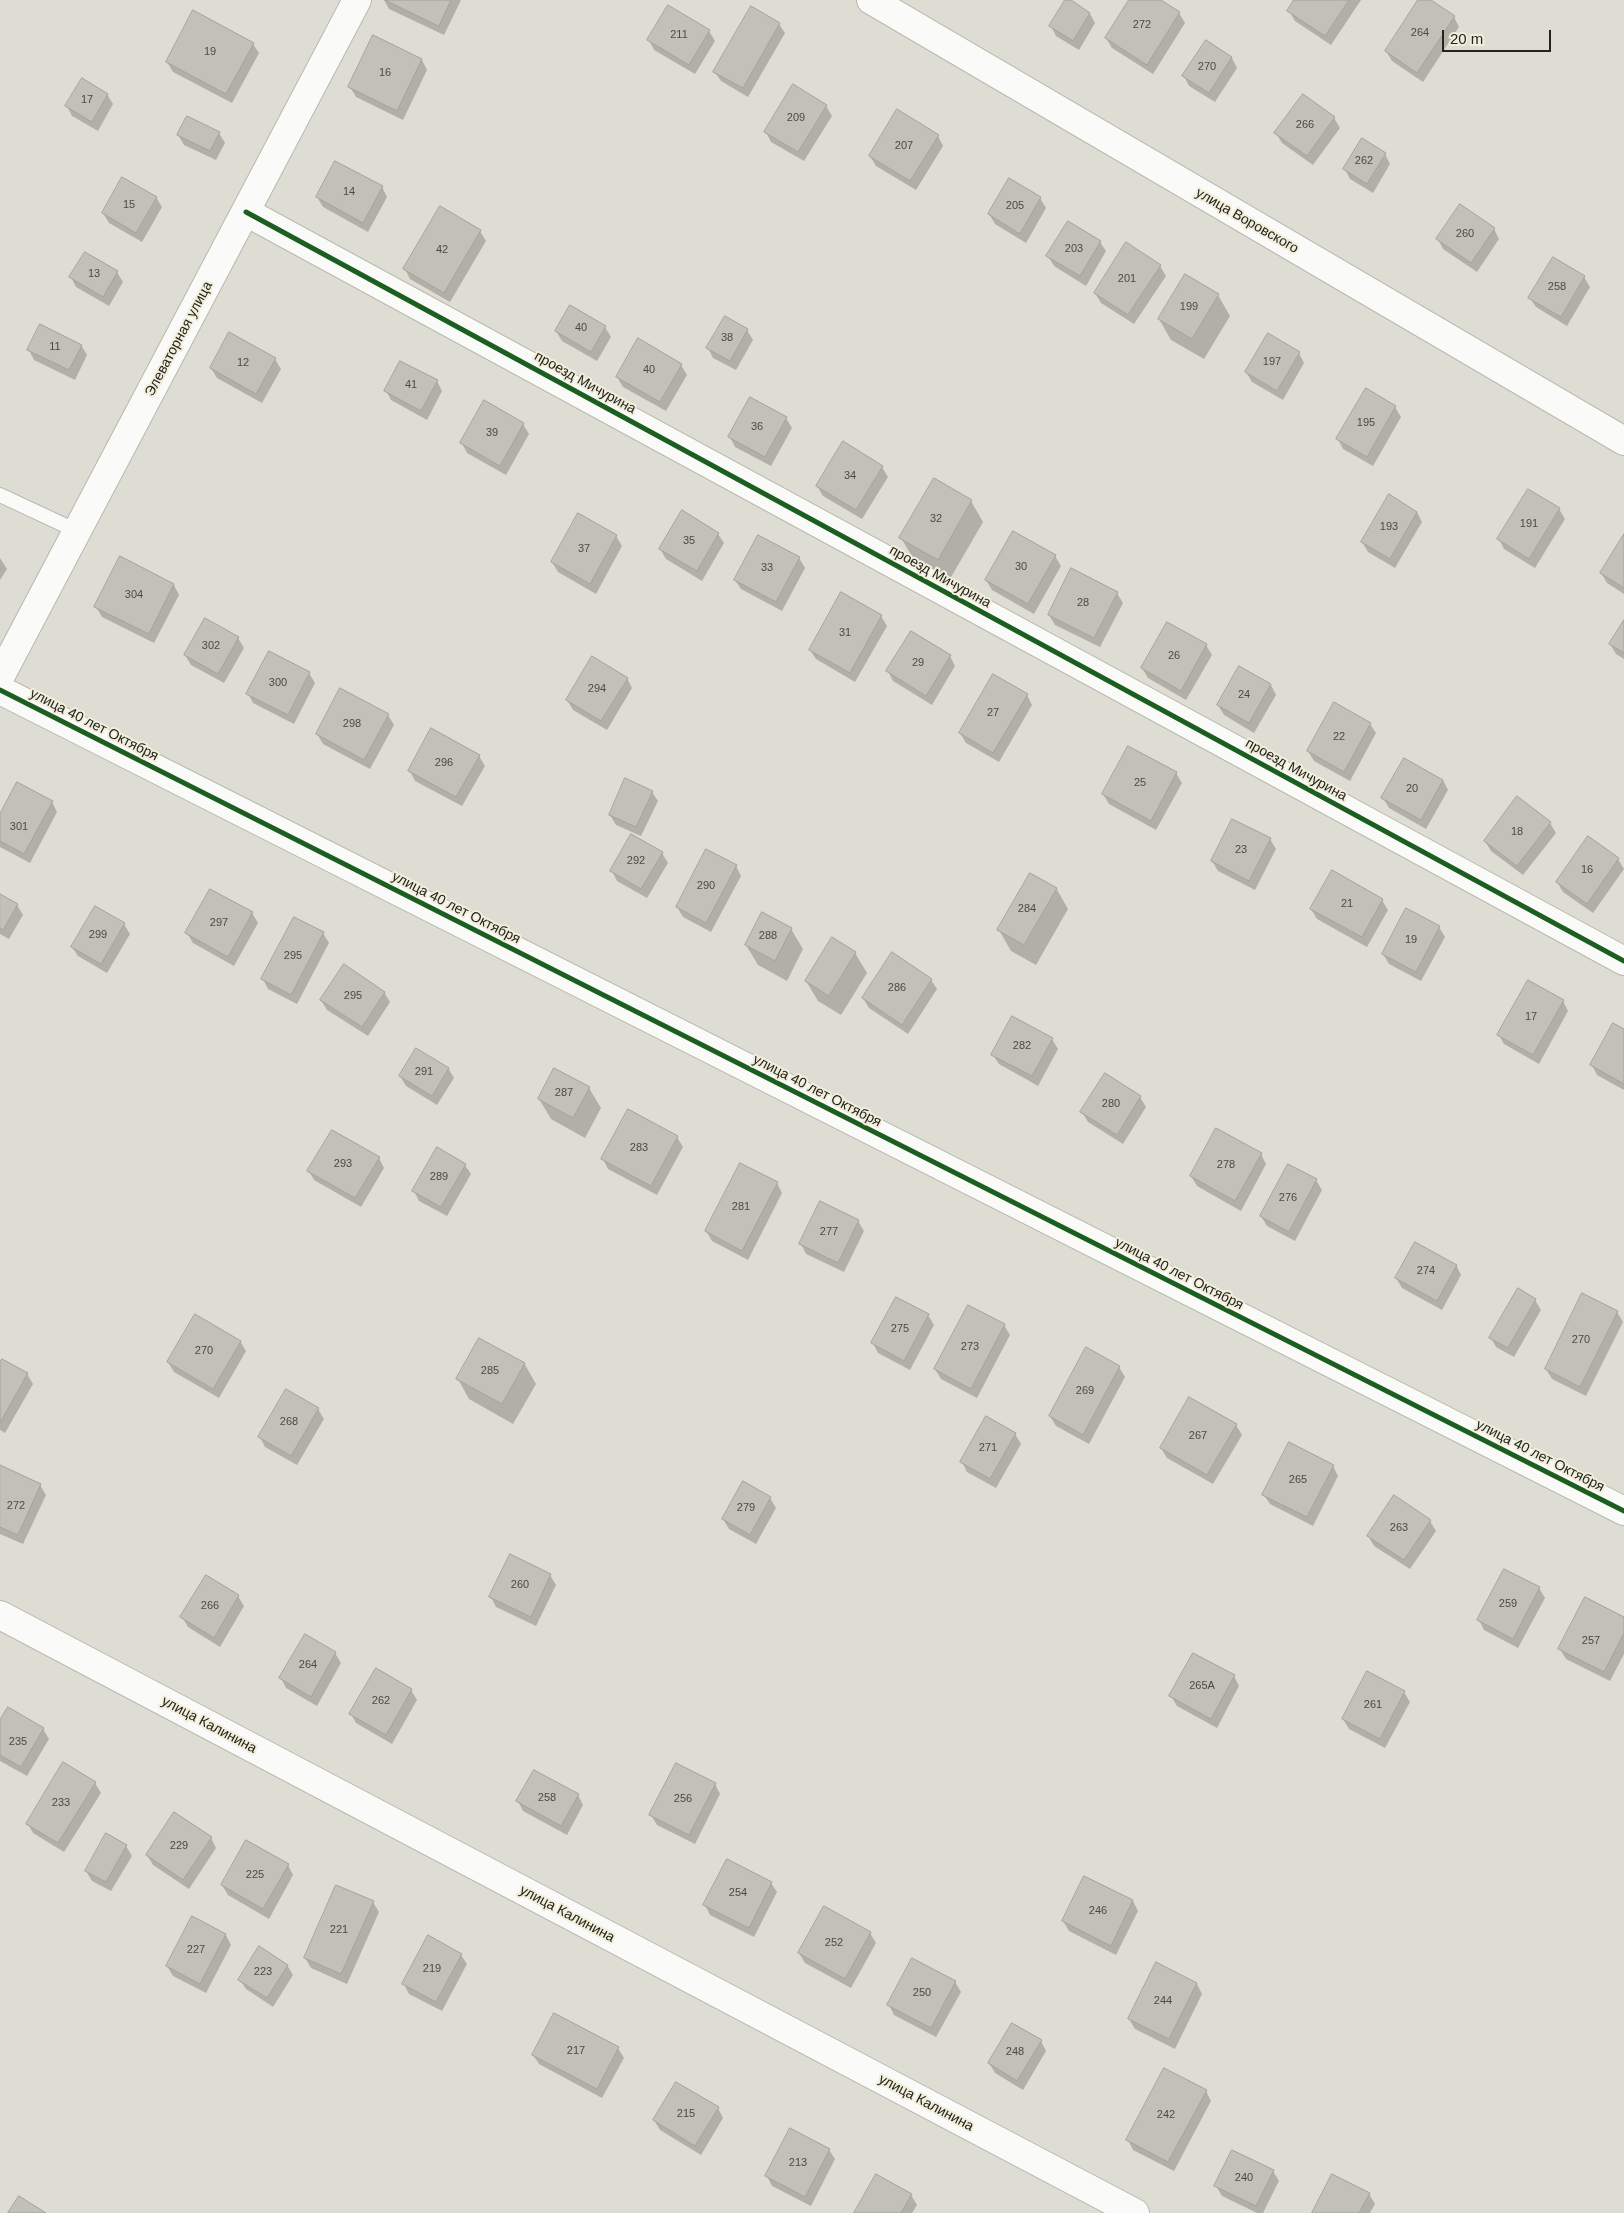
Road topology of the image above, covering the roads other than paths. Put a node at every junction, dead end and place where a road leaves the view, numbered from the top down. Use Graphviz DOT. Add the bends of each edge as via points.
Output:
graph roads {
  1 [pos="357,0"];
  2 [pos="871,0"];
  3 [pos="246,212"];
  4 [pos="1624,441"];
  5 [pos="0,495"];
  6 [pos="77,531"];
  7 [pos="0,677"];
  8 [pos="0,690"];
  9 [pos="1624,961"];
  10 [pos="1624,1511"];
  11 [pos="0,1615"];
  12 [pos="1135,2213"];
  1 -- 3 [label="street, Элеваторная улица"];
  2 -- 4 [label="street, улица Воровского"];
  3 -- 6 [label="street, Элеваторная улица"];
  3 -- 9 [label="street, проезд Мичурина"];
  5 -- 6 [label="lane"];
  6 -- 7 [label="street, Элеваторная улица"];
  8 -- 10 [label="street, улица 40 лет Октября"];
  11 -- 12 [label="street, улица Калинина"];
}
